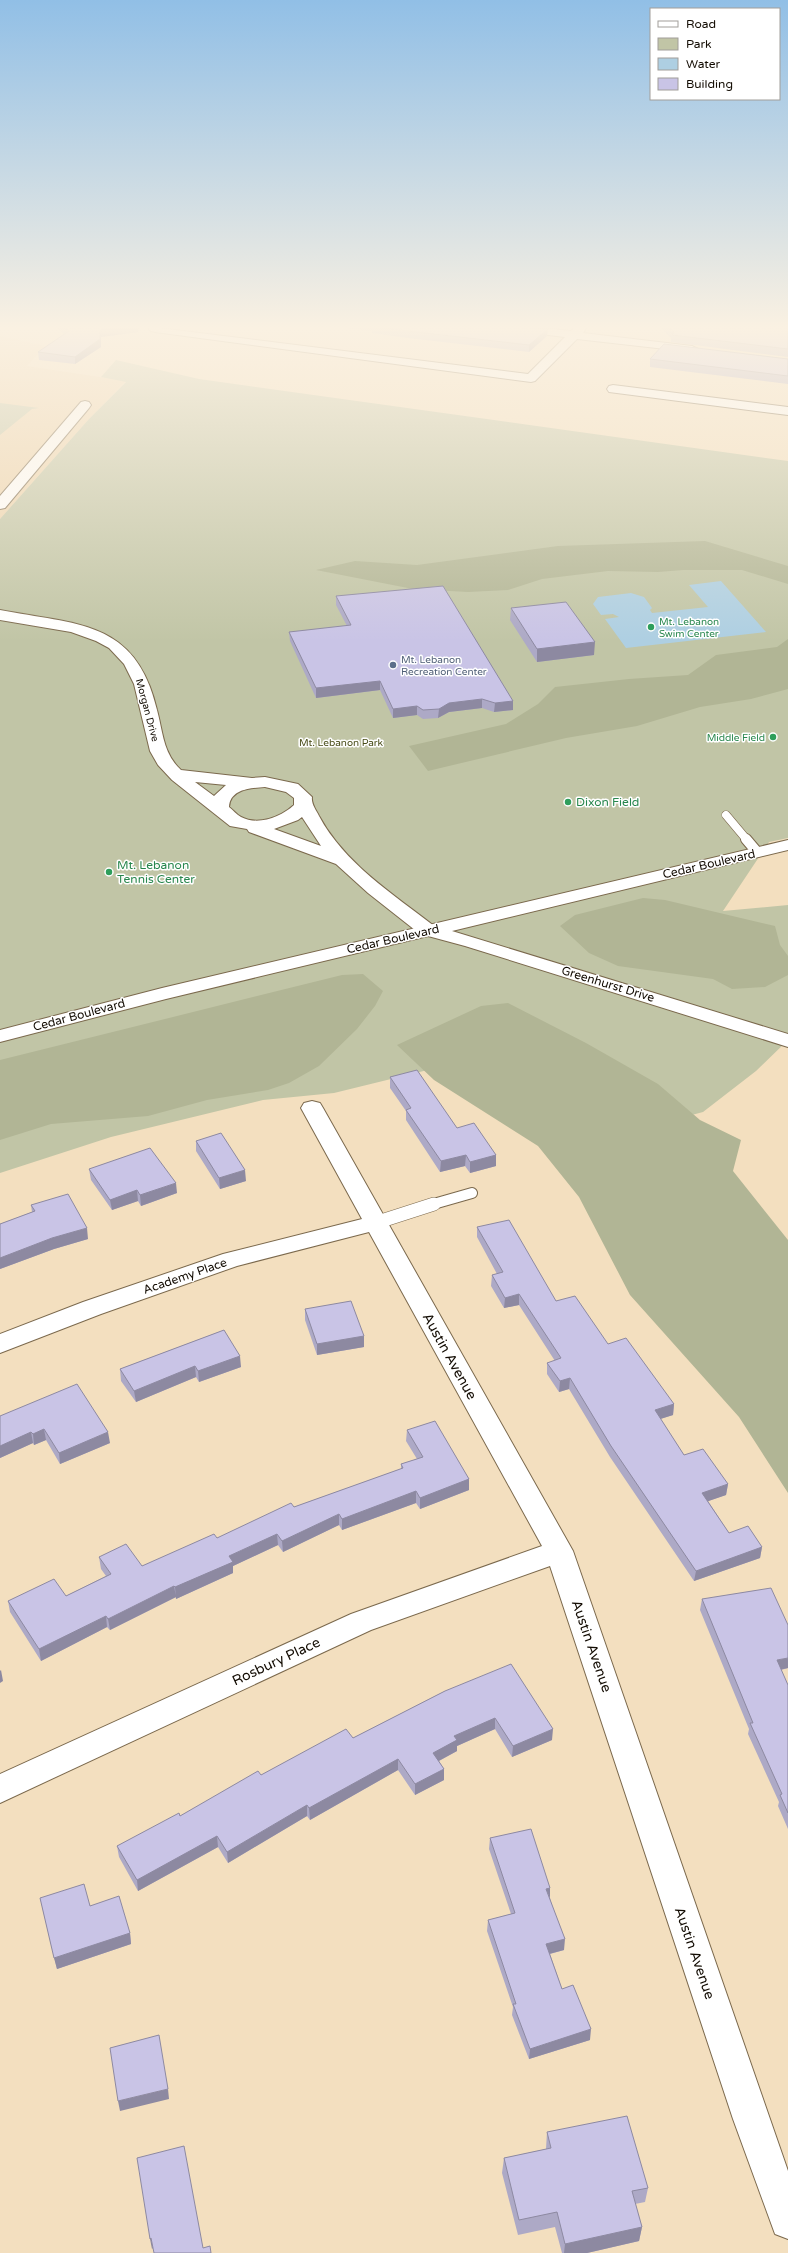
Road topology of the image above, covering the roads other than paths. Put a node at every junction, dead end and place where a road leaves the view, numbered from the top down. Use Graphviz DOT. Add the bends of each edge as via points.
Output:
graph roads {
  1 [pos="62,432"];
  2 [pos="0,504"];
  3 [pos="0,615"];
  4 [pos="177,775"];
  5 [pos="252,783"];
  6 [pos="304,804"];
  7 [pos="220,809"];
  8 [pos="726,815"];
  9 [pos="242,823"];
  10 [pos="788,845"];
  11 [pos="757,852"];
  12 [pos="340,859"];
  13 [pos="427,930"];
  14 [pos="0,1036"];
  15 [pos="786,1040"];
  16 [pos="312,1108"];
  17 [pos="472,1193"];
  18 [pos="375,1223"];
  19 [pos="0,1344"];
  20 [pos="559,1551"];
  21 [pos="0,1789"];
  22 [pos="788,2221"];
  1 -- 2 [label="street"];
  3 -- 4 [label="street, Morgan Drive" via="70,628 114,645 128,658 138,674 146,696 159,754"];
  4 -- 5 [label="street"];
  4 -- 7 [label="street, Morgan Drive"];
  5 -- 6 [label="street" via="278,783 289,786 303,797"];
  5 -- 7 [label="street" via="239,785 226,793 219,802"];
  6 -- 9 [label="street" via="297,814 283,822"];
  6 -- 12 [label="street" via="309,816"];
  7 -- 9 [label="street, Morgan Drive" via="224,815"];
  8 -- 11 [label="lane"];
  9 -- 12 [label="street"];
  10 -- 11 [label="street, Cedar Boulevard"];
  11 -- 13 [label="street, Cedar Boulevard"];
  12 -- 13 [label="street"];
  13 -- 14 [label="street, Cedar Boulevard"];
  13 -- 15 [label="street, Greenhurst Drive"];
  16 -- 18 [label="street, Austin Avenue"];
  17 -- 18 [label="lane" via="407,1211"];
  18 -- 19 [label="street, Academy Place" via="231,1260 92,1308"];
  18 -- 20 [label="street, Austin Avenue"];
  20 -- 21 [label="street, Rosbury Place" via="361,1622"];
  20 -- 22 [label="street, Austin Avenue"];
}
